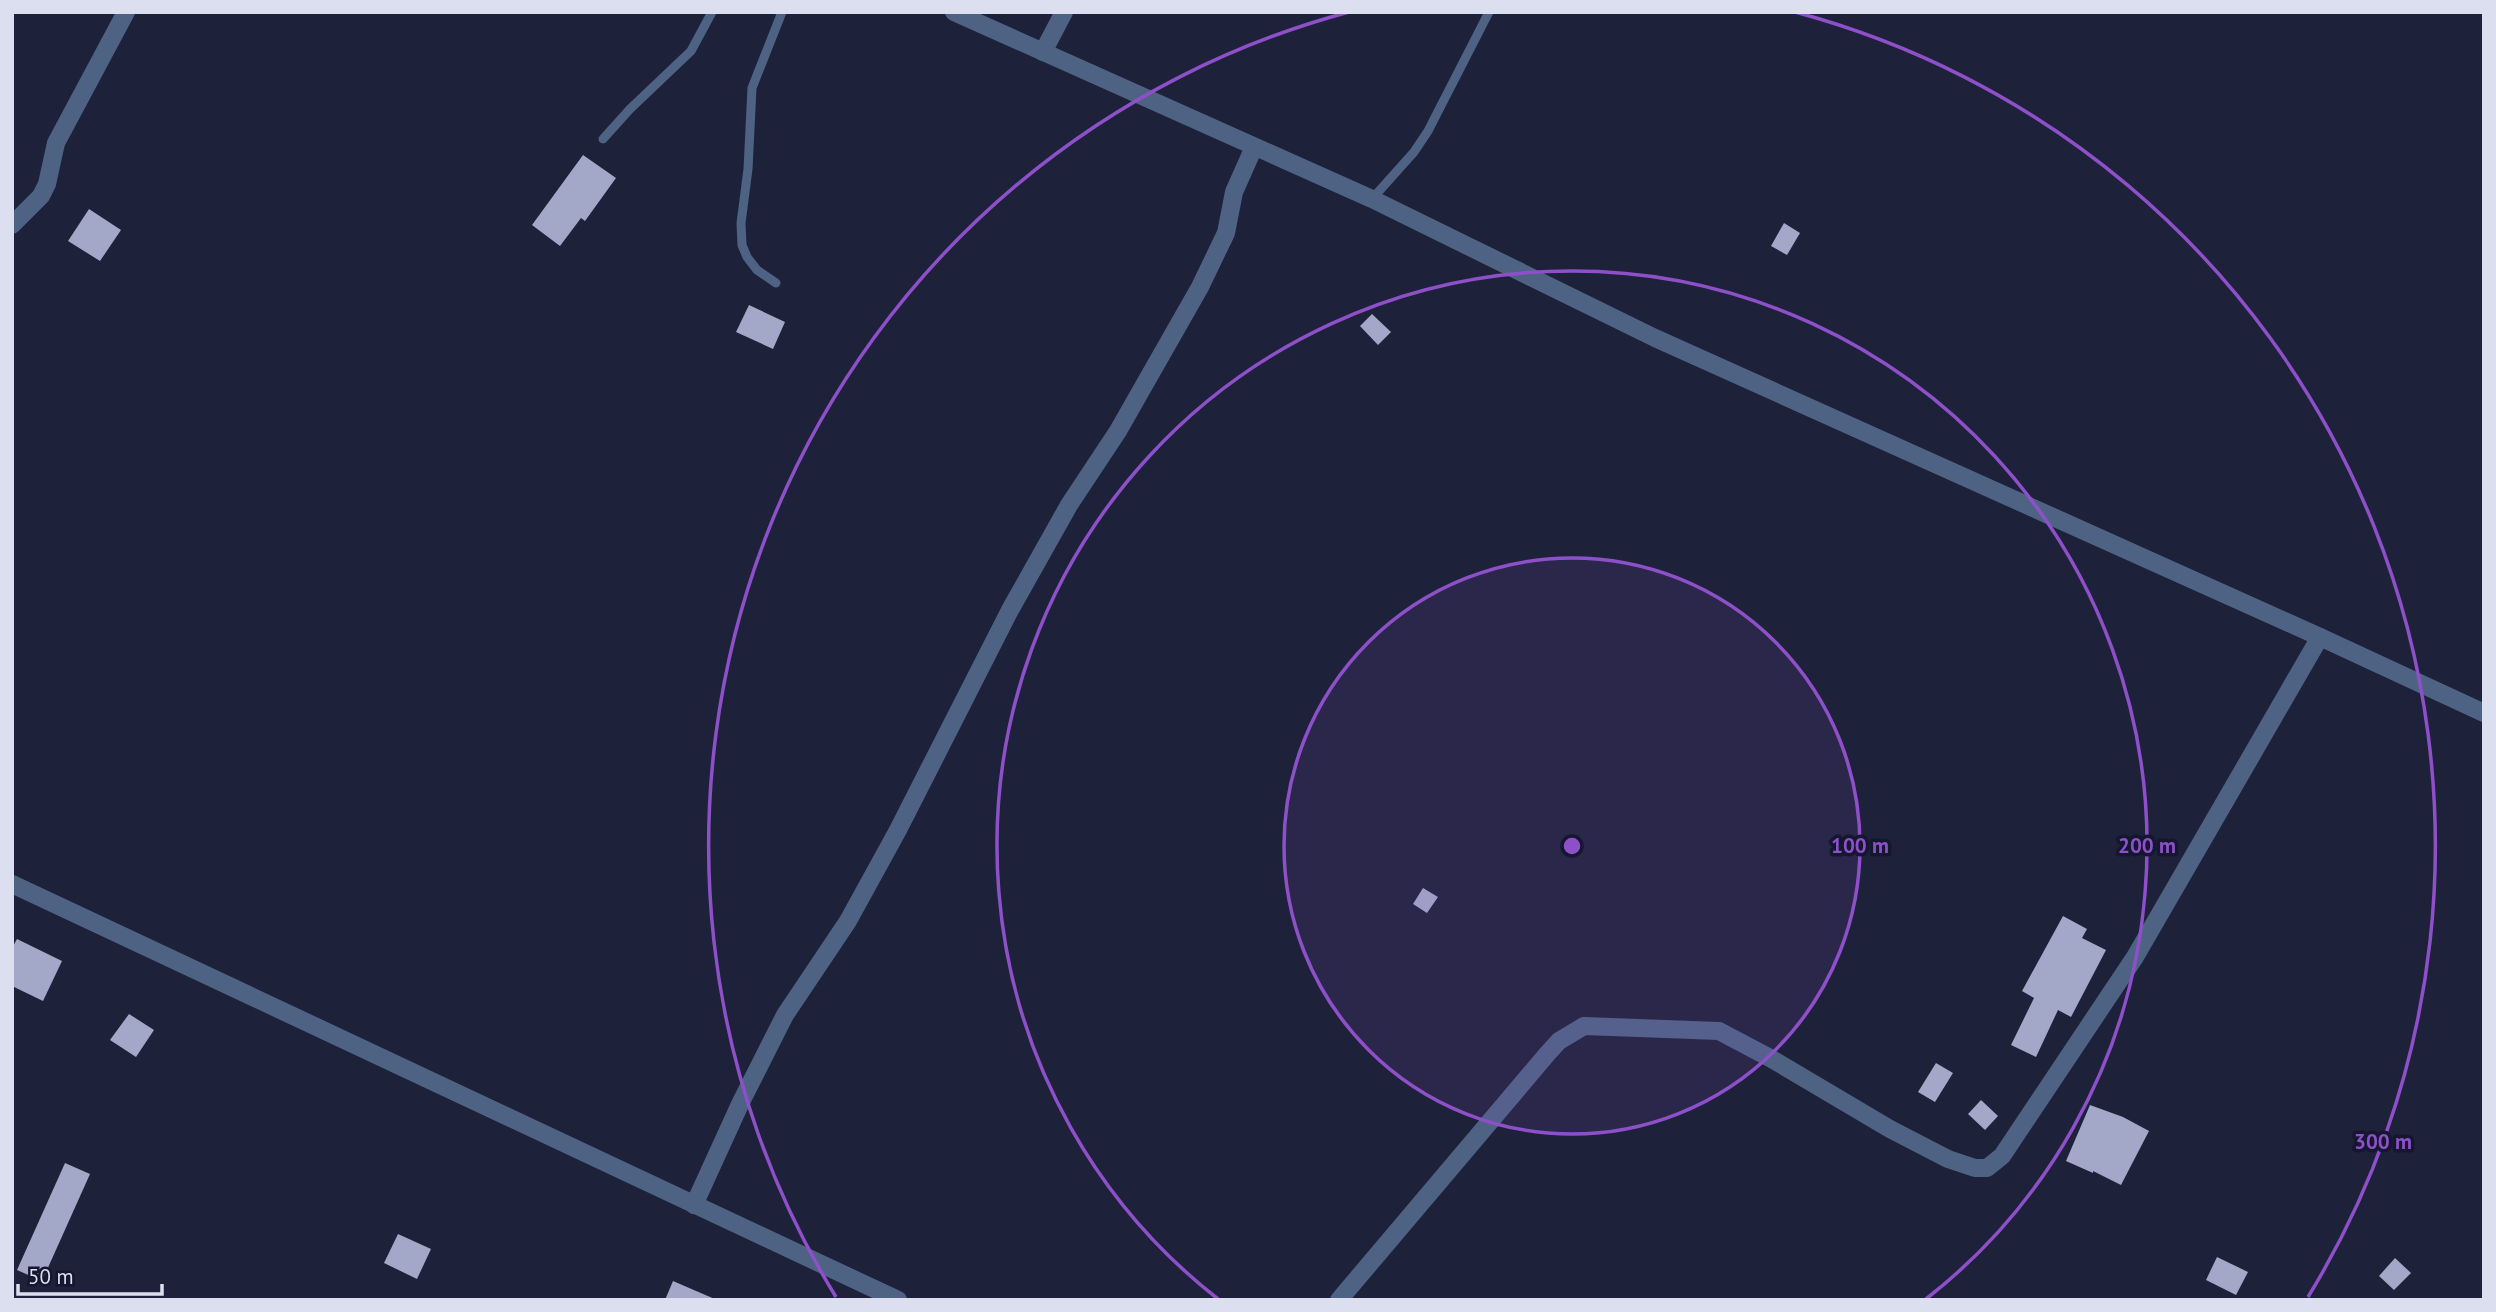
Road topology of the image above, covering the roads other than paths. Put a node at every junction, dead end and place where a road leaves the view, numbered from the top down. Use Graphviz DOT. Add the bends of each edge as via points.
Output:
graph roads {
  1 [pos="126,12"];
  2 [pos="712,12"];
  3 [pos="782,12"];
  4 [pos="954,12"];
  5 [pos="1064,12"];
  6 [pos="1489,12"];
  7 [pos="1044,52"];
  8 [pos="603,139"];
  9 [pos="1254,147"];
  10 [pos="1372,199"];
  11 [pos="12,225"];
  12 [pos="776,282"];
  13 [pos="2320,637"];
  14 [pos="2484,713"];
  15 [pos="12,884"];
  16 [pos="694,1205"];
  17 [pos="898,1300"];
  18 [pos="1339,1300"];
  1 -- 11 [label="street" via="56,143 41,196"];
  2 -- 8 [label="lane" via="691,51"];
  3 -- 12 [label="lane" via="752,88 741,223 741,245 747,257"];
  4 -- 7 [label="street"];
  5 -- 7 [label="street"];
  6 -- 10 [label="lane" via="1428,131"];
  7 -- 9 [label="street"];
  9 -- 10 [label="street"];
  9 -- 16 [label="street" via="1234,192 1226,233 1200,287 1010,610 848,921 785,1015"];
  10 -- 13 [label="street" via="1655,338"];
  13 -- 14 [label="street"];
  13 -- 18 [label="street" via="2135,957 2003,1156 1987,1168 1948,1159 1719,1031 1584,1026 1548,1053"];
  15 -- 16 [label="street"];
  16 -- 17 [label="street"];
}
